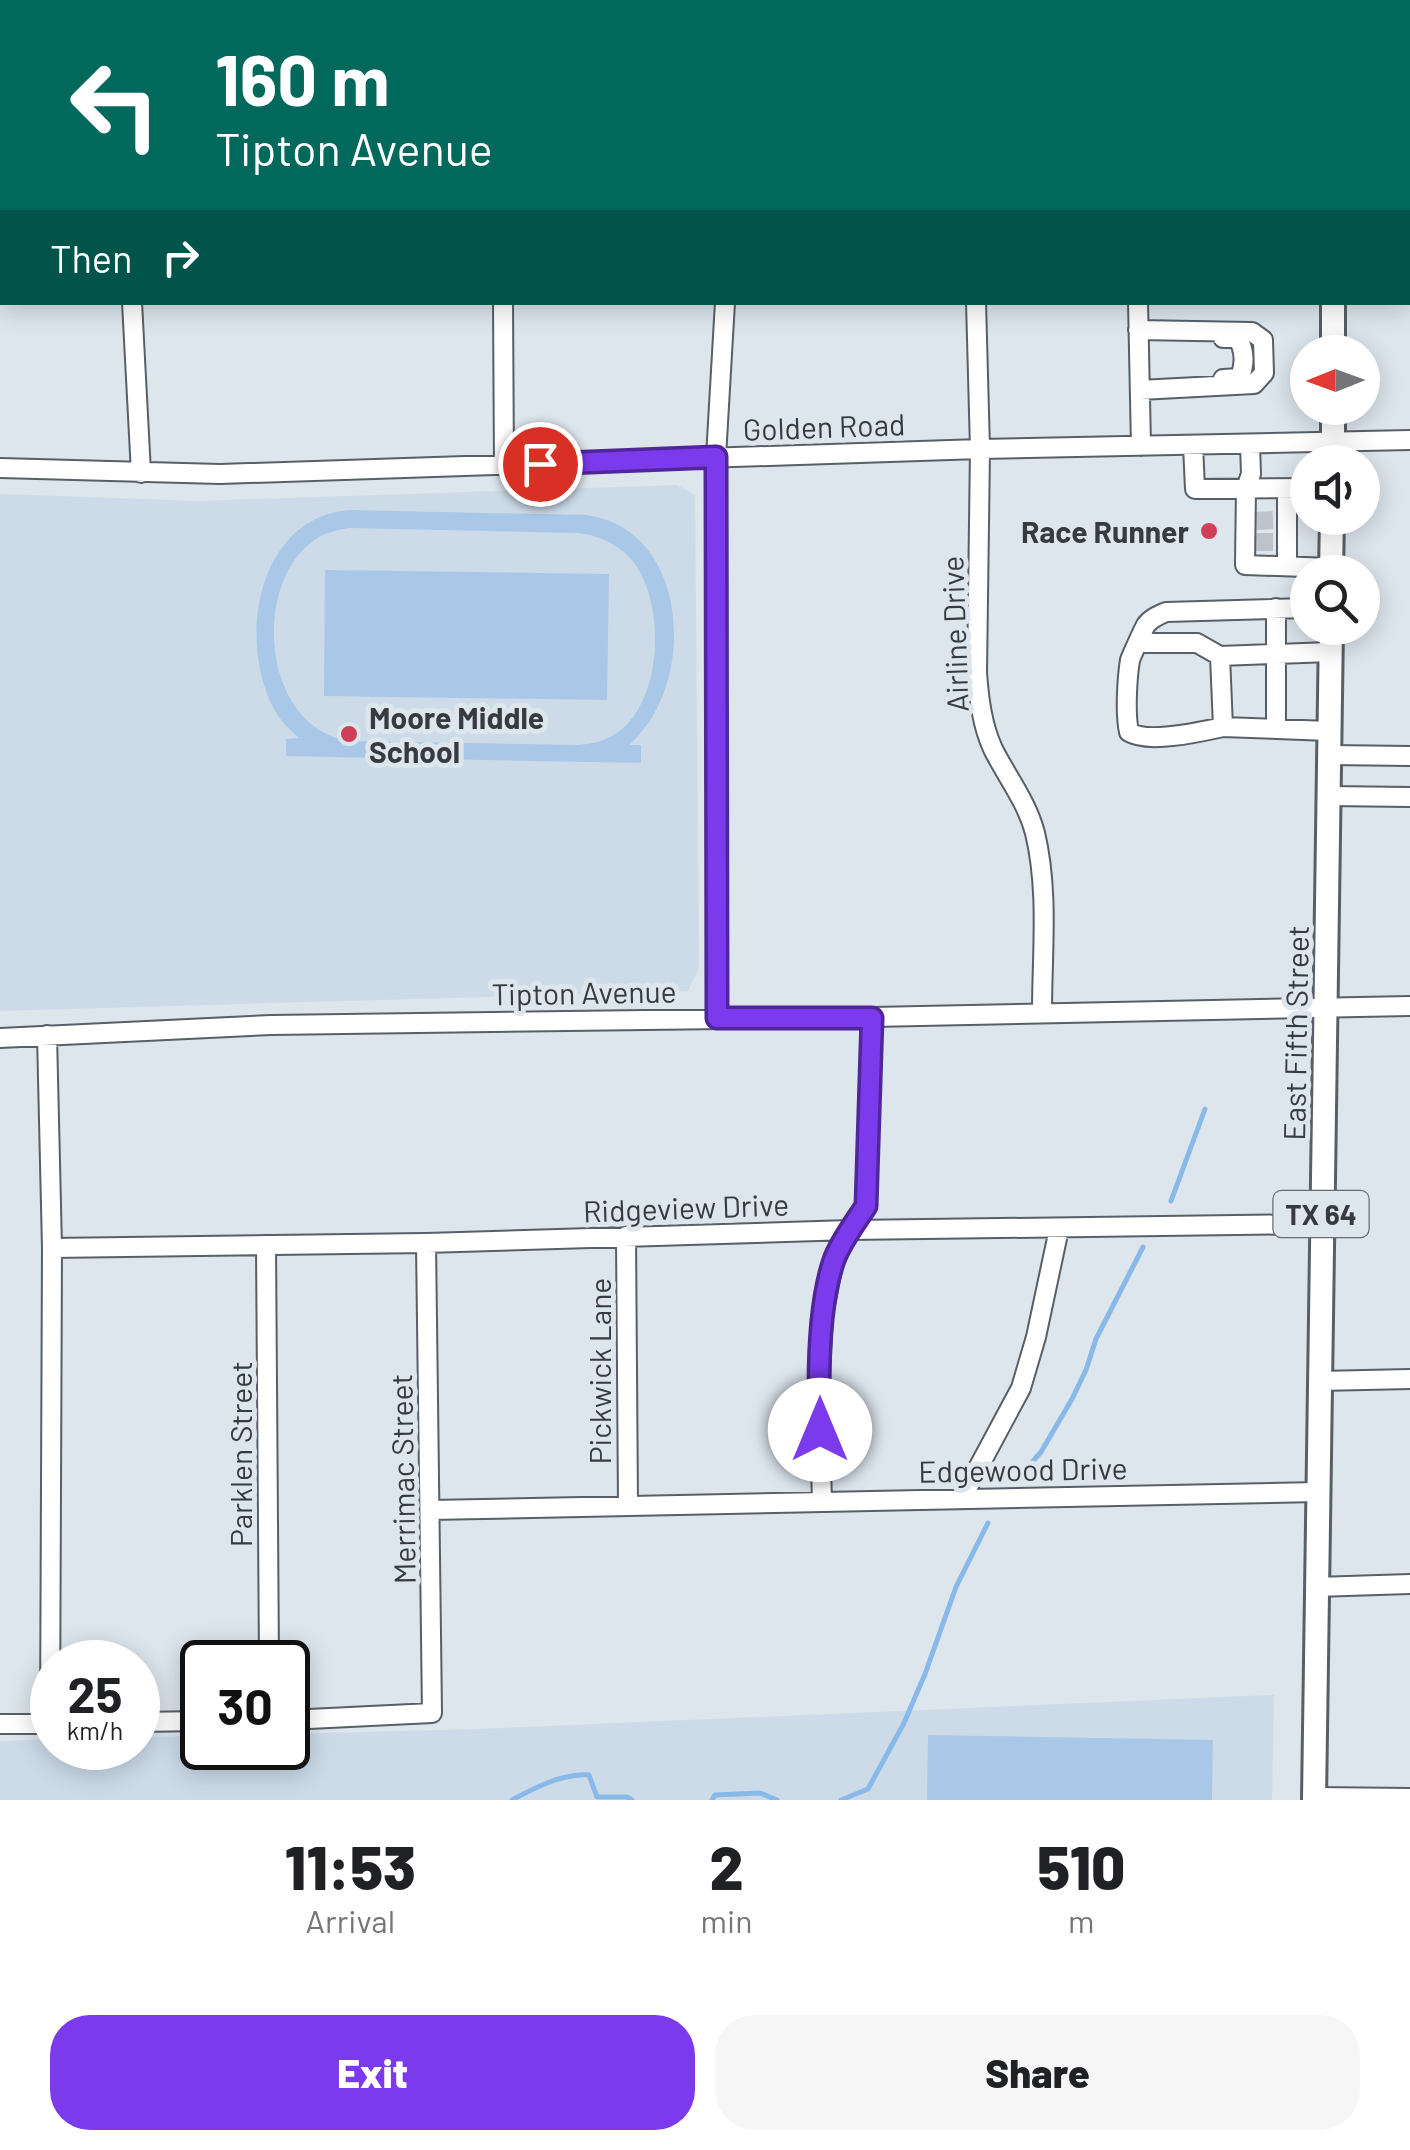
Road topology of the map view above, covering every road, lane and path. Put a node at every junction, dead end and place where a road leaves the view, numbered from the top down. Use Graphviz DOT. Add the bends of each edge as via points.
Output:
graph roads {
  1 [pos="1146,0"];
  2 [pos="1190,0"];
  3 [pos="1199,0"];
  4 [pos="132,305"];
  5 [pos="503,305"];
  6 [pos="725,305"];
  7 [pos="976,305"];
  8 [pos="1139,305"];
  9 [pos="1333,305"];
  10 [pos="1144,330"];
  11 [pos="1333,335"];
  12 [pos="1169,389"];
  13 [pos="1140,390"];
  14 [pos="1410,440"];
  15 [pos="1250,444"];
  16 [pos="1194,445"];
  17 [pos="1378,445"];
  18 [pos="1140,446"];
  19 [pos="1290,448"];
  20 [pos="980,449"];
  21 [pos="716,457"];
  22 [pos="504,466"];
  23 [pos="0,468"];
  24 [pos="141,473"];
  25 [pos="1246,488"];
  26 [pos="1287,489"];
  27 [pos="1290,489"];
  28 [pos="1287,566"];
  29 [pos="1290,566"];
  30 [pos="1276,608"];
  31 [pos="1290,608"];
  32 [pos="1140,644"];
  33 [pos="1330,645"];
  34 [pos="1330,652"];
  35 [pos="1276,654"];
  36 [pos="1220,656"];
  37 [pos="1222,727"];
  38 [pos="1276,729"];
  39 [pos="1329,743"];
  40 [pos="1410,756"];
  41 [pos="1328,796"];
  42 [pos="1410,797"];
  43 [pos="1410,1006"];
  44 [pos="1326,1007"];
  45 [pos="1042,1012"];
  46 [pos="717,1018"];
  47 [pos="872,1018"];
  48 [pos="47,1036"];
  49 [pos="0,1038"];
  50 [pos="1321,1224"];
  51 [pos="1058,1228"];
  52 [pos="850,1230"];
  53 [pos="626,1236"];
  54 [pos="426,1243"];
  55 [pos="266,1244"];
  56 [pos="52,1248"];
  57 [pos="1410,1379"];
  58 [pos="1320,1381"];
  59 [pos="1318,1492"];
  60 [pos="962,1498"];
  61 [pos="822,1502"];
  62 [pos="628,1505"];
  63 [pos="430,1510"];
  64 [pos="1410,1584"];
  65 [pos="1316,1587"];
  66 [pos="51,1640"];
  67 [pos="269,1640"];
  68 [pos="310,1719"];
  69 [pos="0,1724"];
  70 [pos="30,1724"];
  71 [pos="1410,1798"];
  72 [pos="1314,1799"];
  1 -- 2 [label="street"];
  2 -- 3 [label="street"];
  4 -- 24 [label="street"];
  5 -- 22 [label="street"];
  6 -- 21 [label="street"];
  7 -- 20 [label="street, Airline Drive"];
  8 -- 10 [label="street"];
  9 -- 11 [label="main road"];
  10 -- 12 [label="street" via="1164,338 1238,338 1244,349 1240,378"];
  10 -- 12 [label="street" via="1252,332 1263,340 1264,373 1254,384"];
  10 -- 13 [label="street"];
  12 -- 13 [label="street"];
  13 -- 18 [label="street"];
  14 -- 17 [label="street, Golden Road"];
  15 -- 16 [label="street, Golden Road"];
  15 -- 19 [label="street, Golden Road"];
  15 -- 25 [label="street"];
  16 -- 18 [label="street, Golden Road"];
  16 -- 25 [label="street" via="1194,489"];
  18 -- 20 [label="street, Golden Road"];
  20 -- 21 [label="street, Golden Road"];
  20 -- 45 [label="street, Airline Drive" via="979,701 993,748 1034,829 1043,886"];
  21 -- 22 [label="street, Golden Road"];
  21 -- 46 [label="street"];
  22 -- 24 [label="street, Golden Road"];
  23 -- 24 [label="street, Golden Road"];
  25 -- 26 [label="street"];
  25 -- 28 [label="street" via="1245,564"];
  26 -- 27 [label="street"];
  26 -- 28 [label="street" via="1281,520"];
  28 -- 29 [label="street"];
  30 -- 31 [label="street"];
  30 -- 32 [label="street" via="1166,612 1145,626"];
  30 -- 35 [label="street"];
  32 -- 36 [label="street" via="1197,643"];
  32 -- 37 [label="street" via="1130,662 1129,732 1146,737"];
  33 -- 34 [label="main road, East Fifth Street / TX 64"];
  34 -- 35 [label="street"];
  34 -- 39 [label="main road, East Fifth Street / TX 64"];
  35 -- 36 [label="street"];
  35 -- 38 [label="street"];
  36 -- 37 [label="street"];
  37 -- 38 [label="street"];
  38 -- 39 [label="street"];
  39 -- 40 [label="street"];
  39 -- 41 [label="main road, East Fifth Street / TX 64"];
  41 -- 42 [label="street"];
  41 -- 44 [label="main road, East Fifth Street / TX 64"];
  43 -- 44 [label="street, Tipton Avenue"];
  44 -- 45 [label="street, Tipton Avenue"];
  44 -- 50 [label="main road, East Fifth Street / TX 64"];
  45 -- 47 [label="street, Tipton Avenue"];
  46 -- 47 [label="street, Tipton Avenue"];
  46 -- 48 [label="street, Tipton Avenue"];
  47 -- 52 [label="street" via="866,1206"];
  48 -- 49 [label="street, Tipton Avenue"];
  48 -- 56 [label="street"];
  50 -- 51 [label="street, Ridgeview Drive"];
  50 -- 58 [label="main road, East Fifth Street / TX 64"];
  51 -- 52 [label="street, Ridgeview Drive"];
  51 -- 60 [label="street" via="1022,1388"];
  52 -- 53 [label="street, Ridgeview Drive"];
  52 -- 61 [label="street" via="834,1259 823,1316"];
  53 -- 54 [label="street, Ridgeview Drive"];
  53 -- 62 [label="street, Pickwick Lane"];
  54 -- 55 [label="street, Ridgeview Drive"];
  54 -- 63 [label="street, Merrimac Street"];
  55 -- 56 [label="street, Ridgeview Drive"];
  55 -- 67 [label="street, Parklen Street"];
  56 -- 66 [label="street"];
  57 -- 58 [label="street"];
  58 -- 59 [label="main road, East Fifth Street / TX 64"];
  59 -- 60 [label="street, Edgewood Drive"];
  59 -- 65 [label="main road, East Fifth Street / TX 64"];
  60 -- 61 [label="street, Edgewood Drive"];
  61 -- 62 [label="street, Edgewood Drive"];
  62 -- 63 [label="street, Edgewood Drive"];
  63 -- 68 [label="street, Merrimac Street" via="432,1714"];
  64 -- 65 [label="street"];
  65 -- 72 [label="main road, East Fifth Street / TX 64"];
  69 -- 70 [label="street"];
  71 -- 72 [label="street"];
}
